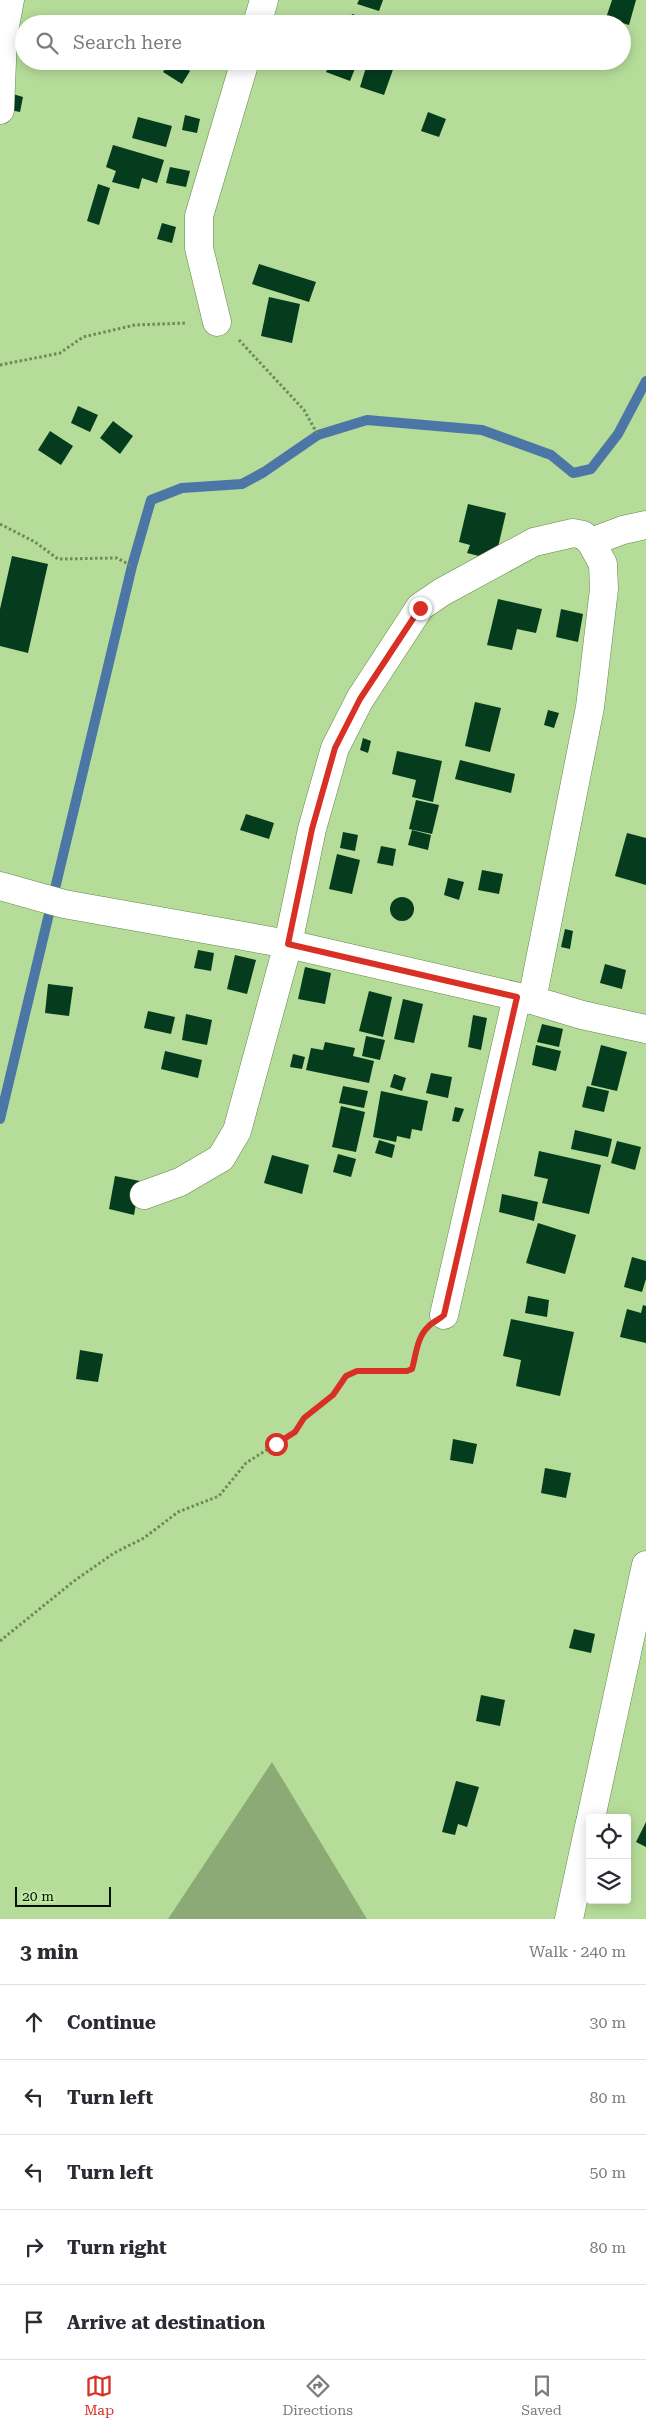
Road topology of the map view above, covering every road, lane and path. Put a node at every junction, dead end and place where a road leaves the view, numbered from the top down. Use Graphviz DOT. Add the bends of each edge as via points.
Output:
graph roads {
  1 [pos="10,0"];
  2 [pos="264,0"];
  3 [pos="260,15"];
  4 [pos="243,70"];
  5 [pos="0,110"];
  6 [pos="217,322"];
  7 [pos="0,365"];
  8 [pos="318,435"];
  9 [pos="0,524"];
  10 [pos="646,525"];
  11 [pos="591,542"];
  12 [pos="132,566"];
  13 [pos="12,890"];
  14 [pos="288,944"];
  15 [pos="524,999"];
  16 [pos="646,1029"];
  17 [pos="144,1195"];
  18 [pos="444,1315"];
  19 [pos="646,1565"];
  20 [pos="0,1641"];
  21 [pos="592,1814"];
  22 [pos="586,1840"];
  23 [pos="569,1919"];
  1 -- 5 [label="street" via="3,37"];
  2 -- 3 [label="street"];
  4 -- 6 [label="street" via="199,216 199,248"];
  6 -- 7 [label="path" via="135,325 83,338 60,352"];
  6 -- 8 [label="path" via="249,349 304,410"];
  9 -- 12 [label="path" via="35,542 58,559 117,558"];
  10 -- 11 [label="street"];
  11 -- 14 [label="street" via="583,534 573,533 534,542 442,592 420,608 360,699 335,748 312,829"];
  11 -- 15 [label="street" via="603,564 598,652 562,853"];
  13 -- 14 [label="street" via="64,904"];
  14 -- 15 [label="street"];
  14 -- 17 [label="street" via="237,1131 221,1158 180,1182"];
  15 -- 16 [label="street"];
  15 -- 18 [label="street"];
  18 -- 20 [label="path" via="421,1334 412,1369 357,1371 346,1376 333,1395 304,1418 295,1432 246,1463 219,1496 178,1512 144,1538 114,1553"];
  19 -- 21 [label="street"];
  22 -- 23 [label="street"];
}
